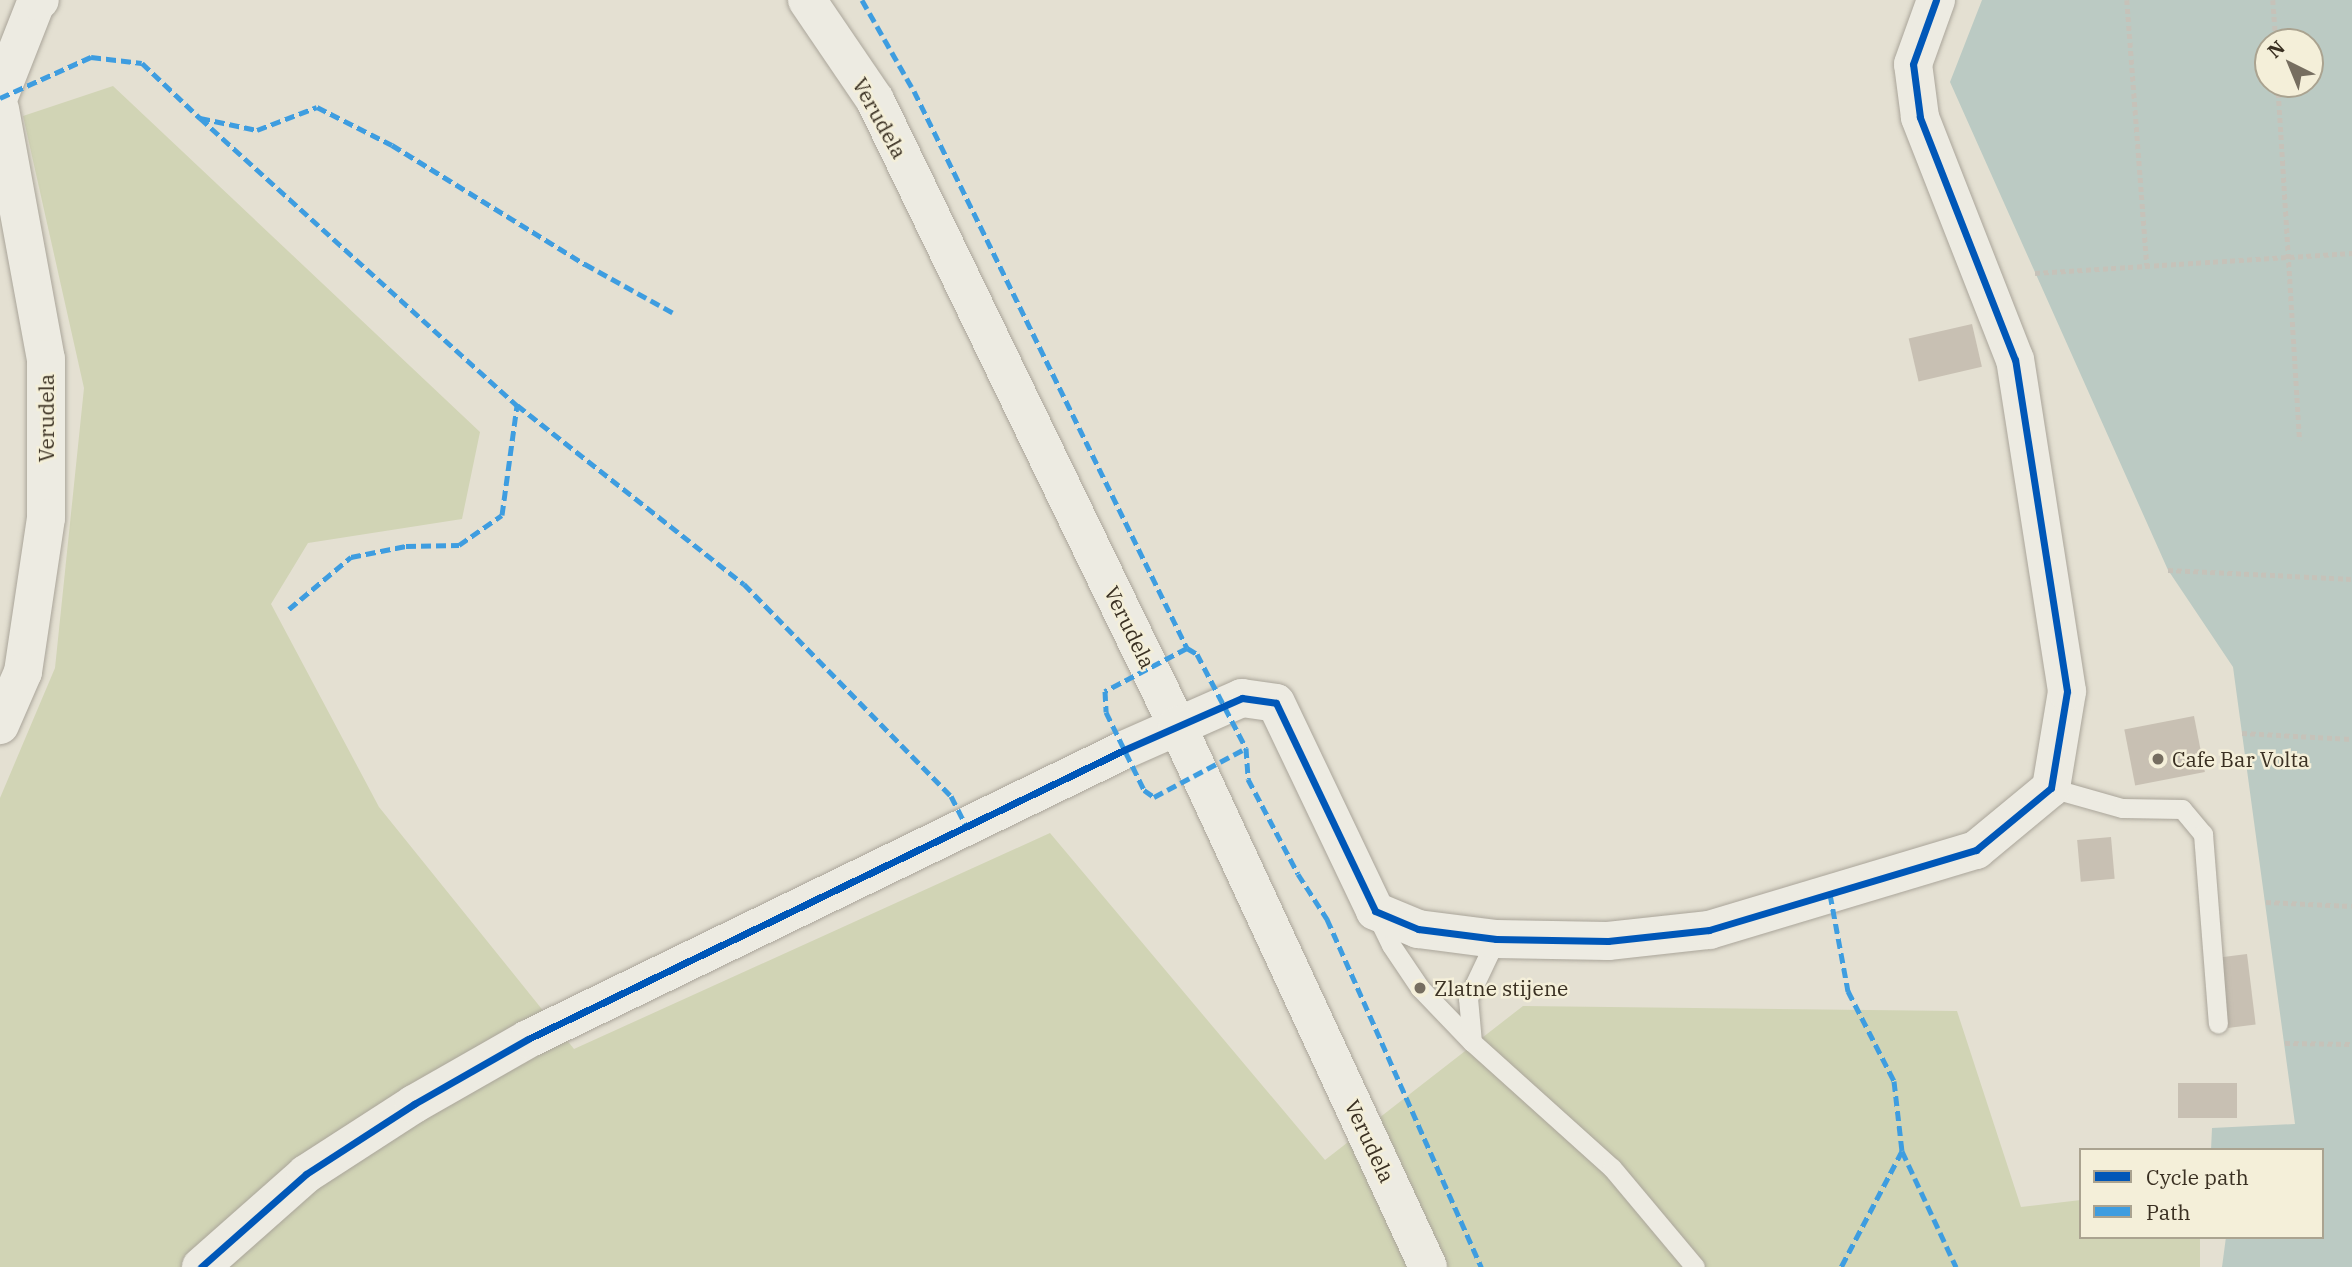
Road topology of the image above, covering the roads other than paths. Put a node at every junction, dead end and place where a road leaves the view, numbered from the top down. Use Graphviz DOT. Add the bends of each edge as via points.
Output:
graph roads {
  1 [pos="38,0"];
  2 [pos="807,0"];
  3 [pos="1936,0"];
  4 [pos="0,94"];
  5 [pos="0,109"];
  6 [pos="0,725"];
  7 [pos="1177,725"];
  8 [pos="2051,788"];
  9 [pos="1374,911"];
  10 [pos="1496,939"];
  11 [pos="2218,1023"];
  12 [pos="1472,1042"];
  13 [pos="201,1267"];
  14 [pos="1428,1267"];
  15 [pos="1695,1267"];
  1 -- 4 [label="street"];
  2 -- 7 [label="street, Verudela" via="875,100"];
  3 -- 8 [label="street" via="1913,64 1920,117 2014,360 2067,691"];
  5 -- 6 [label="street, Verudela" via="46,359 46,517 23,672"];
  7 -- 9 [label="street" via="1242,698 1276,703"];
  7 -- 13 [label="street" via="528,1039 414,1104 306,1174"];
  7 -- 14 [label="street, Verudela"];
  8 -- 10 [label="street" via="1976,850 1709,930 1608,941"];
  8 -- 11 [label="lane" via="2122,807 2182,809 2203,834"];
  9 -- 10 [label="street" via="1418,929"];
  9 -- 12 [label="lane" via="1420,988"];
  10 -- 12 [label="lane" via="1468,998"];
  12 -- 15 [label="lane" via="1612,1168"];
}
